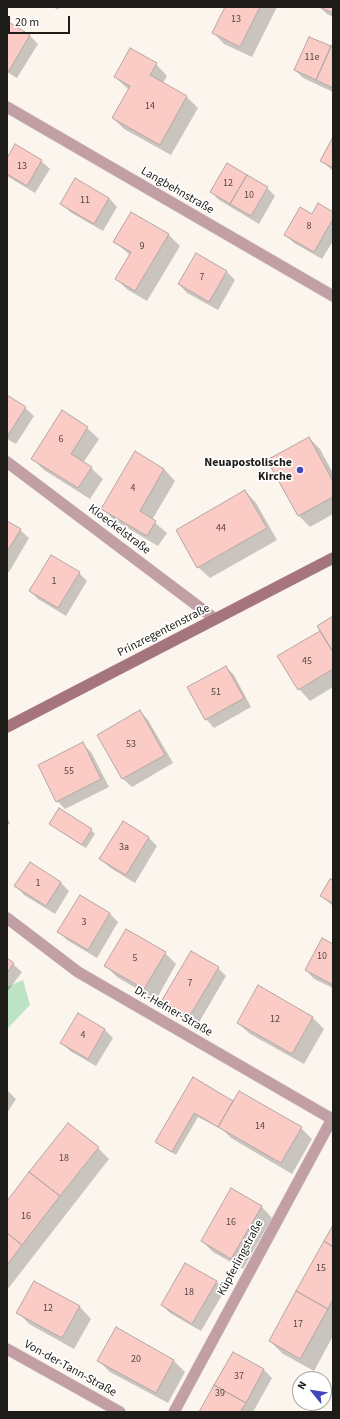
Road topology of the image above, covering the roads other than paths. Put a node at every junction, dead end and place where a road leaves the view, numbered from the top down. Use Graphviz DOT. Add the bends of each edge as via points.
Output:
graph roads {
  1 [pos="7,107"];
  2 [pos="333,296"];
  3 [pos="7,462"];
  4 [pos="333,558"];
  5 [pos="215,619"];
  6 [pos="7,727"];
  7 [pos="7,918"];
  8 [pos="332,1118"];
  9 [pos="7,1349"];
  10 [pos="120,1412"];
  11 [pos="174,1412"];
  1 -- 2 [label="street, Langbehnstraße"];
  3 -- 5 [label="street, Kloeckelstraße"];
  4 -- 5 [label="main road, Prinzregentenstraße"];
  5 -- 6 [label="main road, Prinzregentenstraße"];
  7 -- 8 [label="street, Dr.-Hefner-Straße" via="78,972"];
  8 -- 11 [label="street, Küpferlingstraße"];
  9 -- 10 [label="street, Von-der-Tann-Straße"];
}
